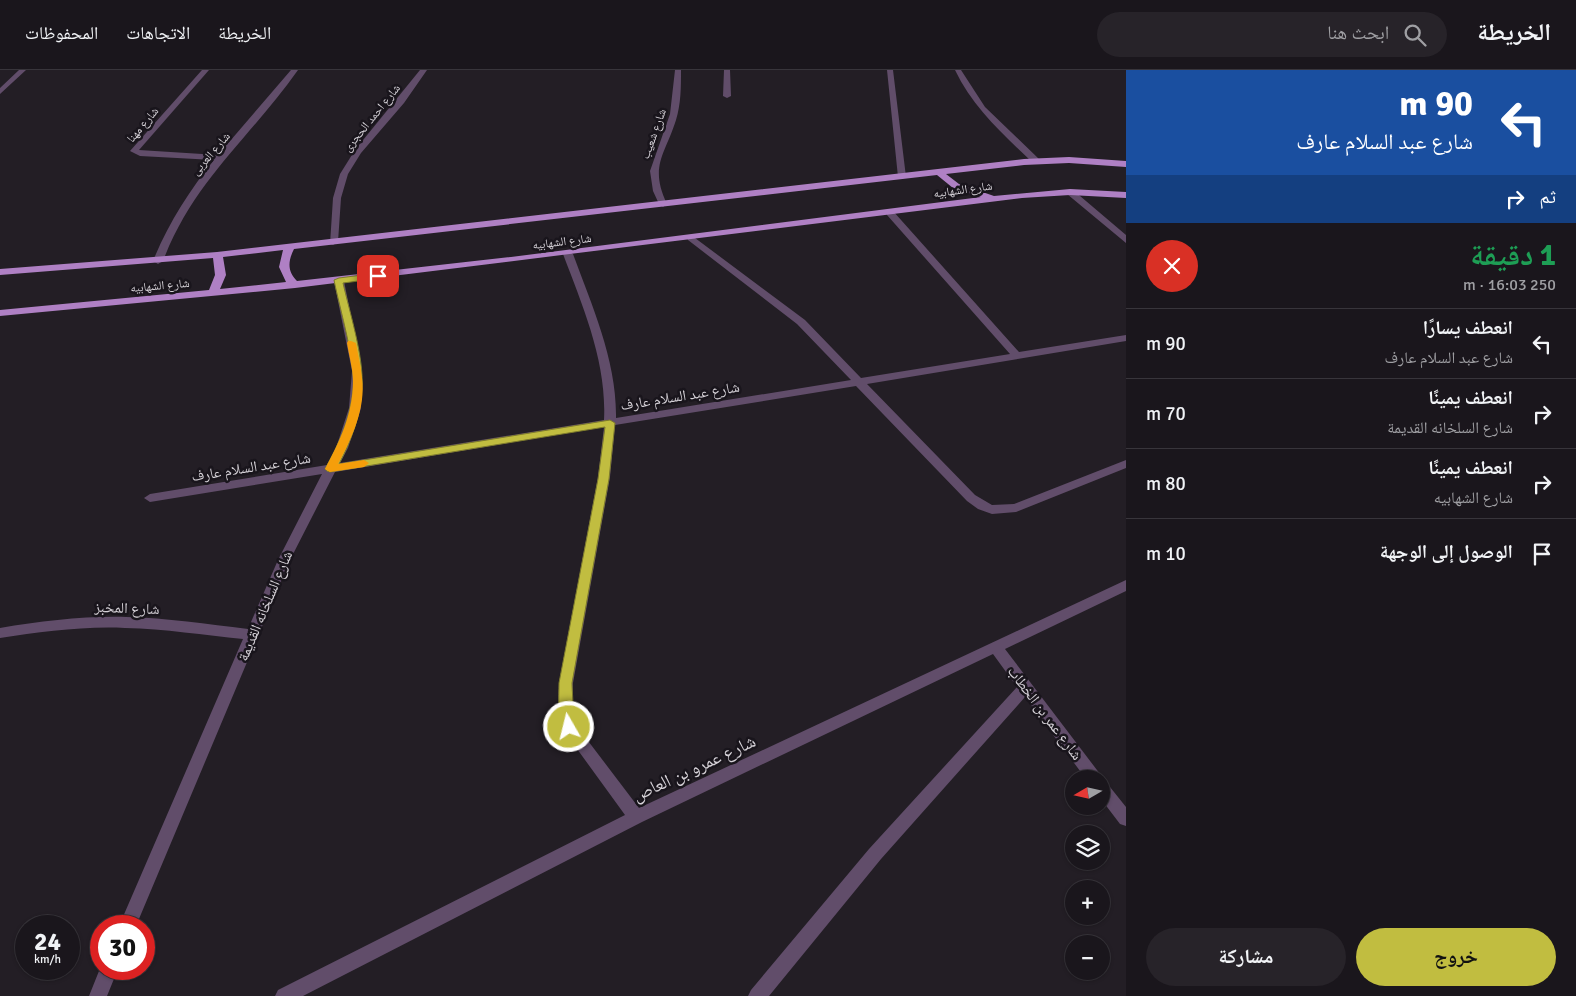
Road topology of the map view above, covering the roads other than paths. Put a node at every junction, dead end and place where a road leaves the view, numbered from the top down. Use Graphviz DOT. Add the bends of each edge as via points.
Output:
graph roads {
  1 [pos="23,70"];
  2 [pos="206,70"];
  3 [pos="295,70"];
  4 [pos="424,70"];
  5 [pos="678,70"];
  6 [pos="727,70"];
  7 [pos="890,70"];
  8 [pos="958,70"];
  9 [pos="0,92"];
  10 [pos="727,96"];
  11 [pos="221,158"];
  12 [pos="1036,161"];
  13 [pos="1126,164"];
  14 [pos="940,173"];
  15 [pos="902,177"];
  16 [pos="1070,192"];
  17 [pos="1126,195"];
  18 [pos="996,198"];
  19 [pos="663,204"];
  20 [pos="890,213"];
  21 [pos="691,238"];
  22 [pos="1126,240"];
  23 [pos="333,242"];
  24 [pos="292,246"];
  25 [pos="218,254"];
  26 [pos="568,254"];
  27 [pos="158,260"];
  28 [pos="0,272"];
  29 [pos="339,280"];
  30 [pos="295,285"];
  31 [pos="212,294"];
  32 [pos="0,312"];
  33 [pos="1126,338"];
  34 [pos="1017,356"];
  35 [pos="859,382"];
  36 [pos="610,423"];
  37 [pos="1126,464"];
  38 [pos="330,469"];
  39 [pos="150,498"];
  40 [pos="1126,586"];
  41 [pos="0,633"];
  42 [pos="252,635"];
  43 [pos="996,647"];
  44 [pos="1025,688"];
  45 [pos="1088,770"];
  46 [pos="1110,799"];
  47 [pos="636,817"];
  48 [pos="1126,819"];
  49 [pos="132,915"];
  50 [pos="105,980"];
  51 [pos="98,996"];
  52 [pos="284,996"];
  53 [pos="757,996"];
  1 -- 9 [label="street"];
  2 -- 11 [label="street, شارع مهنا" via="134,151 140,154"];
  3 -- 11 [label="street, شارع العربى"];
  4 -- 23 [label="street, شارع احمد الحجرى" via="344,174 337,198"];
  5 -- 19 [label="street, شارع شعيب" via="675,108 653,168 655,186"];
  6 -- 10 [label="street"];
  7 -- 15 [label="street"];
  8 -- 12 [label="street" via="984,112"];
  11 -- 27 [label="street, شارع العربى" via="188,202"];
  12 -- 13 [label="highway, شارع الشهابيه"];
  12 -- 14 [label="highway, شارع الشهابيه"];
  14 -- 15 [label="highway, شارع الشهابيه"];
  14 -- 18 [label="highway" via="957,187"];
  15 -- 19 [label="highway, شارع الشهابيه"];
  16 -- 17 [label="highway, شارع الشهابيه"];
  16 -- 18 [label="highway, شارع الشهابيه"];
  16 -- 22 [label="street"];
  18 -- 20 [label="highway, شارع الشهابيه"];
  19 -- 23 [label="highway, شارع الشهابيه"];
  20 -- 21 [label="highway, شارع الشهابيه"];
  20 -- 34 [label="street"];
  21 -- 26 [label="highway, شارع الشهابيه"];
  21 -- 35 [label="street" via="801,322"];
  23 -- 24 [label="highway, شارع الشهابيه"];
  24 -- 25 [label="highway, شارع الشهابيه"];
  24 -- 30 [label="highway" via="283,266 288,280"];
  25 -- 27 [label="highway, شارع الشهابيه"];
  25 -- 31 [label="highway" via="221,277"];
  26 -- 29 [label="highway, شارع الشهابيه"];
  26 -- 36 [label="street" via="603,359 610,397"];
  27 -- 28 [label="highway, شارع الشهابيه"];
  29 -- 30 [label="highway, شارع الشهابيه"];
  29 -- 38 [label="street, شارع السلخانه القديمة" via="358,389 350,427"];
  30 -- 31 [label="highway, شارع الشهابيه"];
  31 -- 32 [label="highway, شارع الشهابيه"];
  33 -- 34 [label="street, شارع عبد السلام عارف"];
  34 -- 35 [label="street, شارع عبد السلام عارف"];
  35 -- 36 [label="street, شارع عبد السلام عارف"];
  35 -- 37 [label="street" via="984,508 999,511 1016,508"];
  36 -- 38 [label="street, شارع عبد السلام عارف"];
  36 -- 47 [label="street" via="566,683 565,708 569,727"];
  38 -- 39 [label="street, شارع عبد السلام عارف"];
  38 -- 42 [label="street, شارع السلخانه القديمة" via="294,539"];
  40 -- 43 [label="street, شارع عمرو بن العاص"];
  41 -- 42 [label="street, شارع المخبز" via="64,624 115,622"];
  42 -- 49 [label="street, شارع السلخانه القديمة"];
  43 -- 44 [label="street, شارع عمر بن الخطاب"];
  43 -- 47 [label="street, شارع عمرو بن العاص"];
  44 -- 45 [label="street, شارع عمر بن الخطاب"];
  44 -- 53 [label="street" via="875,854"];
  46 -- 48 [label="street"];
  47 -- 52 [label="street, شارع عمرو بن العاص"];
  50 -- 51 [label="street"];
}
